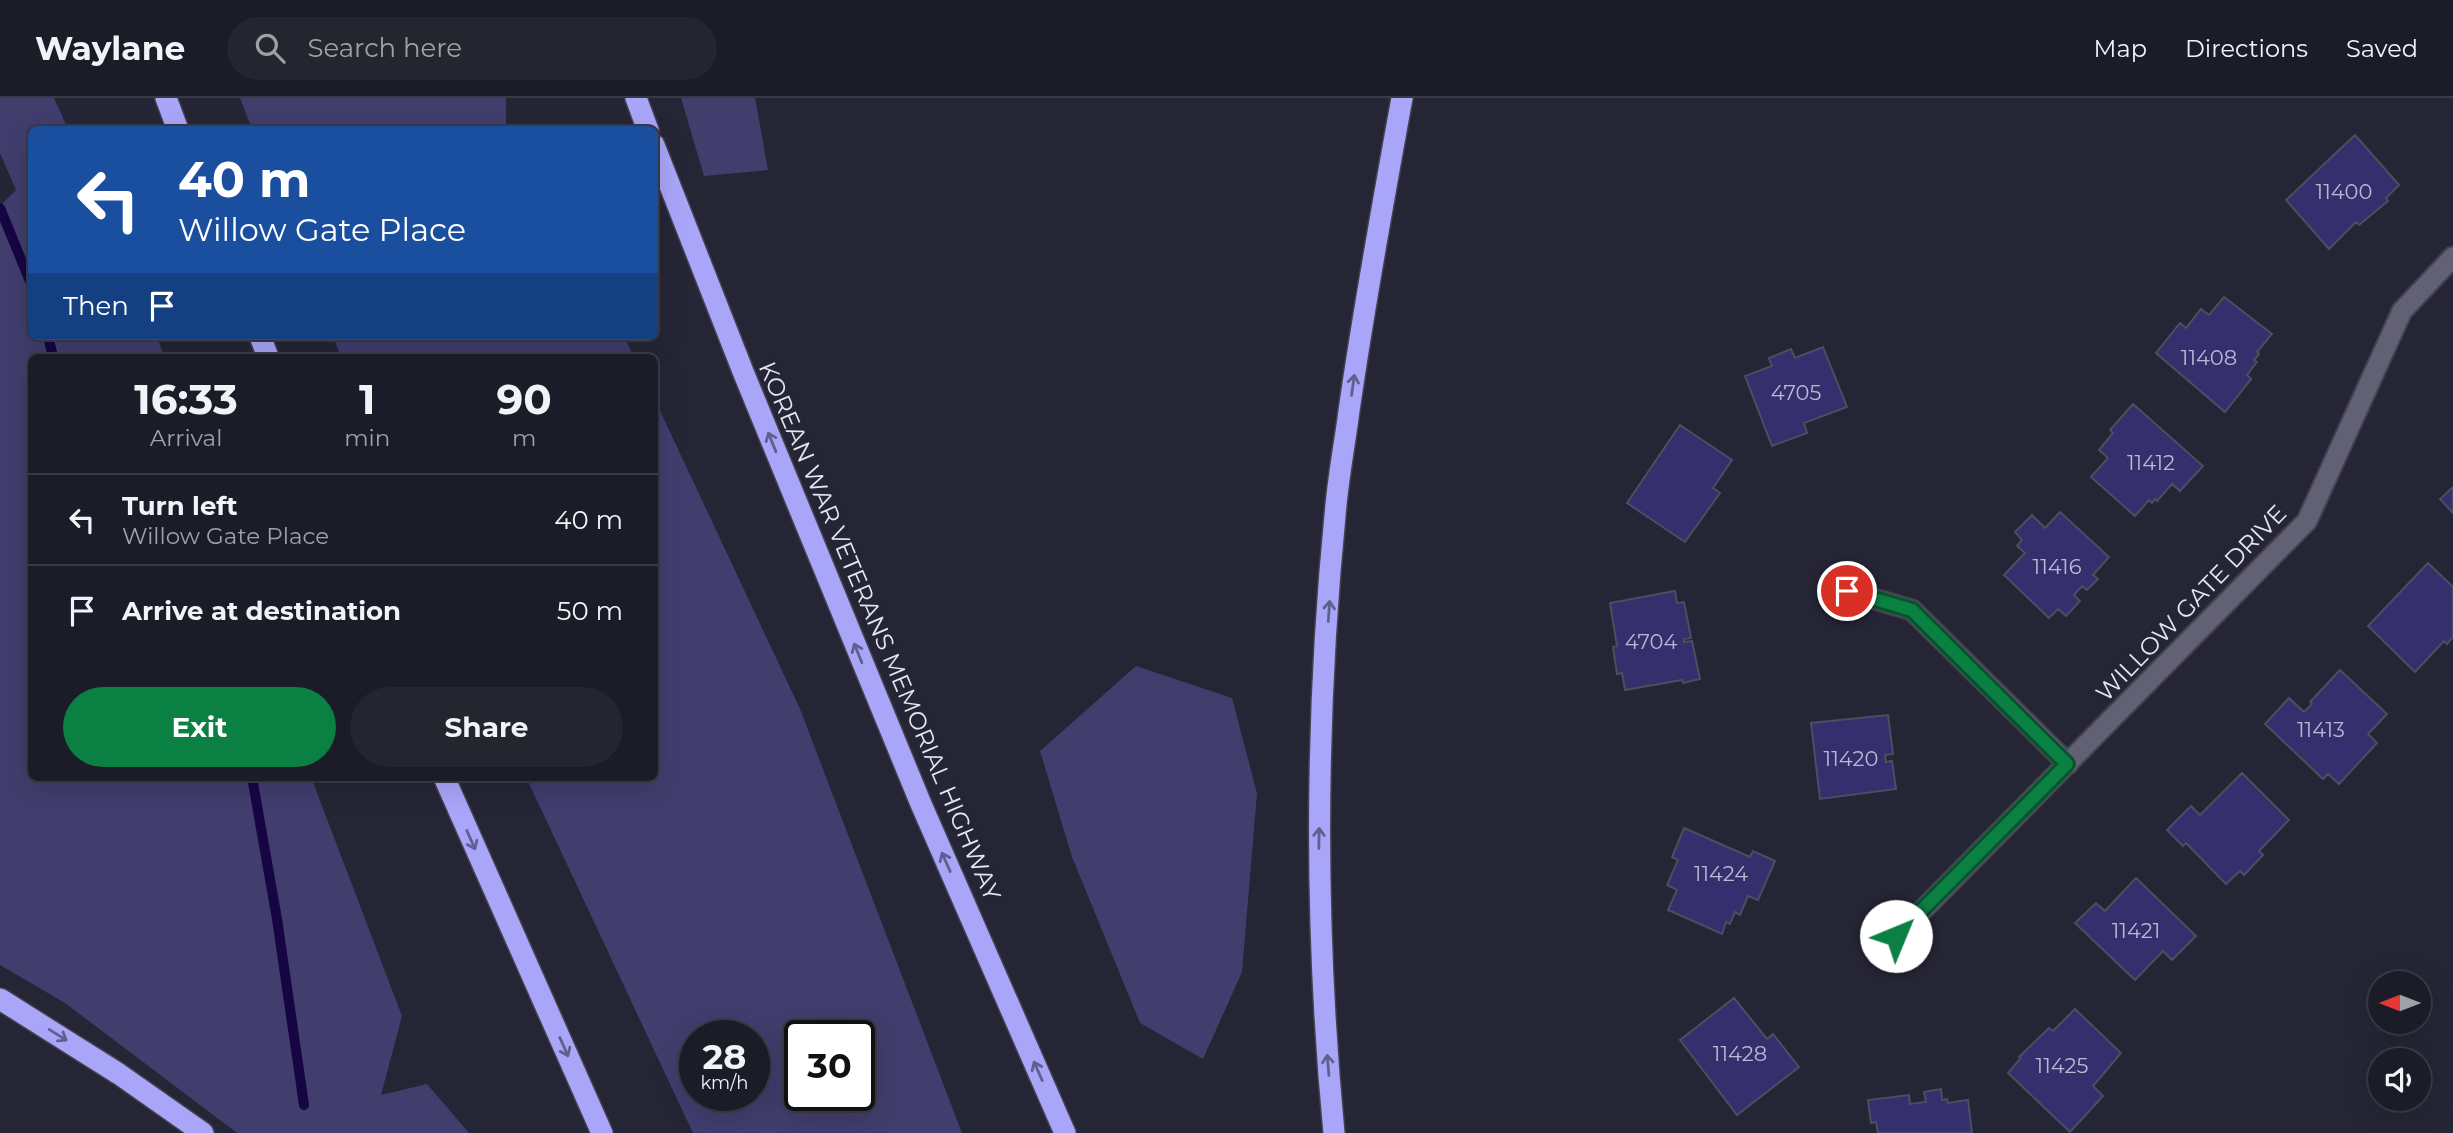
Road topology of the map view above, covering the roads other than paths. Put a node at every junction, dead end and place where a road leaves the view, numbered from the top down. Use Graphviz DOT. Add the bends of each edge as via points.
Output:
graph roads {
  1 [pos="166,98"];
  2 [pos="636,98"];
  3 [pos="1402,98"];
  4 [pos="176,126"];
  5 [pos="646,126"];
  6 [pos="658,155"];
  7 [pos="2453,257"];
  8 [pos="1847,591"];
  9 [pos="2067,764"];
  10 [pos="446,781"];
  11 [pos="1896,936"];
  12 [pos="0,999"];
  13 [pos="203,1133"];
  14 [pos="602,1133"];
  15 [pos="1065,1133"];
  16 [pos="1334,1133"];
  1 -- 4 [label="highway"];
  2 -- 5 [label="highway"];
  16 -- 3 [label="highway, one-way" via="1319,870 1322,706 1336,504 1364,308"];
  15 -- 6 [label="highway, KOREAN WAR VETERANS MEMORIAL HIGHWAY, one-way" via="910,779"];
  7 -- 9 [label="street, WILLOW GATE DRIVE" via="2402,311 2307,521"];
  8 -- 9 [label="street" via="1912,610"];
  9 -- 11 [label="street, WILLOW GATE DRIVE"];
  10 -- 14 [label="highway, one-way"];
  12 -- 13 [label="highway, one-way"];
}
